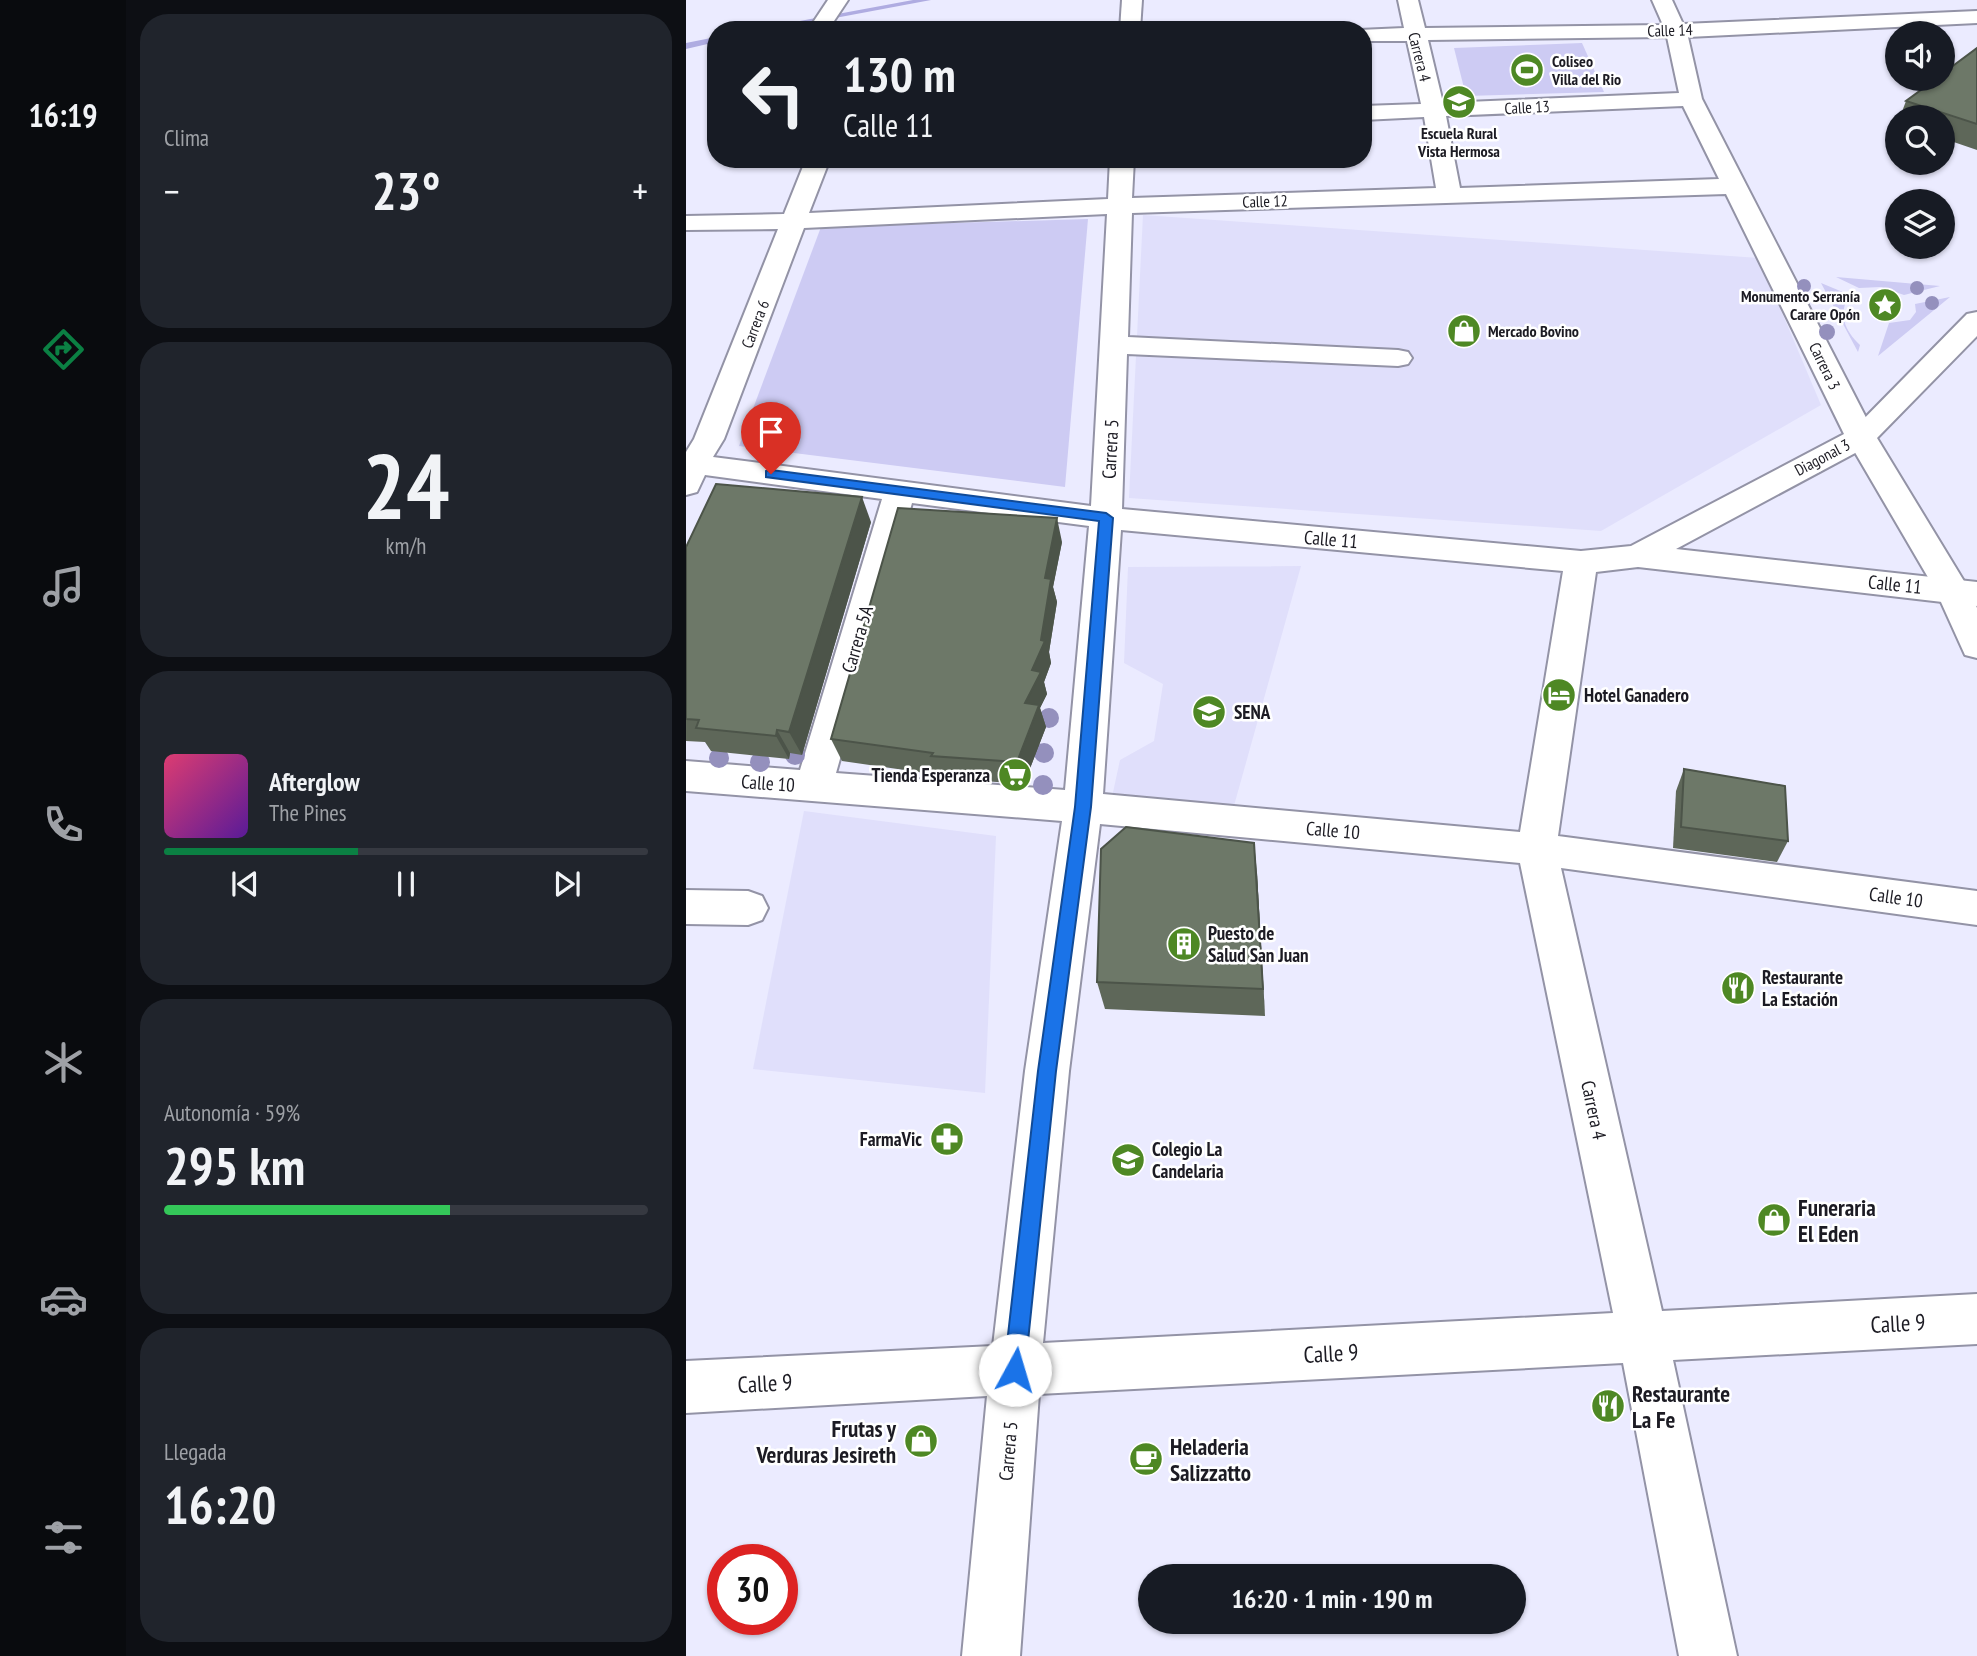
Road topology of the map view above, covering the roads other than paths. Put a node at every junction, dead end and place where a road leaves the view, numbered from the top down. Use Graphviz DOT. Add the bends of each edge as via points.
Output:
graph roads {
  1 [pos="838,0"];
  2 [pos="1132,0"];
  3 [pos="1408,0"];
  4 [pos="1662,0"];
  5 [pos="1882,0"];
  6 [pos="1977,17"];
  7 [pos="1903,20"];
  8 [pos="824,21"];
  9 [pos="1131,21"];
  10 [pos="1676,31"];
  11 [pos="1414,34"];
  12 [pos="1372,35"];
  13 [pos="1691,99"];
  14 [pos="1434,112"];
  15 [pos="1372,113"];
  16 [pos="815,168"];
  17 [pos="1122,168"];
  18 [pos="1736,186"];
  19 [pos="1449,196"];
  20 [pos="1122,206"];
  21 [pos="795,221"];
  22 [pos="686,223"];
  23 [pos="1977,321"];
  24 [pos="1115,345"];
  25 [pos="1398,358"];
  26 [pos="1861,437"];
  27 [pos="689,471"];
  28 [pos="900,491"];
  29 [pos="1106,518"];
  30 [pos="1638,556"];
  31 [pos="1581,562"];
  32 [pos="1965,592"];
  33 [pos="1977,646"];
  34 [pos="686,776"];
  35 [pos="814,786"];
  36 [pos="1083,807"];
  37 [pos="1537,849"];
  38 [pos="686,907"];
  39 [pos="748,908"];
  40 [pos="1977,908"];
  41 [pos="1977,1319"];
  42 [pos="1643,1336"];
  43 [pos="1015,1370"];
  44 [pos="686,1387"];
  45 [pos="991,1656"];
  46 [pos="1708,1656"];
  1 -- 8 [label="street"];
  2 -- 9 [label="street"];
  3 -- 11 [label="street, Carrera 4"];
  4 -- 10 [label="street, Carrera 3"];
  5 -- 7 [label="street"];
  6 -- 7 [label="street, Calle 14"];
  7 -- 10 [label="street, Calle 14"];
  10 -- 11 [label="street, Calle 14"];
  10 -- 13 [label="street, Carrera 3"];
  11 -- 12 [label="street, Calle 14"];
  11 -- 14 [label="street, Carrera 4"];
  13 -- 14 [label="street, Calle 13"];
  13 -- 18 [label="street, Carrera 3"];
  14 -- 15 [label="street, Calle 13"];
  14 -- 19 [label="street, Carrera 4"];
  16 -- 21 [label="street, Carrera 6"];
  17 -- 20 [label="street, Carrera 5"];
  18 -- 19 [label="street, Calle 12"];
  18 -- 26 [label="street, Carrera 3"];
  19 -- 20 [label="street, Calle 12"];
  20 -- 21 [label="street, Calle 12"];
  20 -- 24 [label="street, Carrera 5"];
  21 -- 22 [label="street, Calle 12"];
  21 -- 27 [label="street, Carrera 6" via="709,439"];
  23 -- 26 [label="street, Diagonal 3"];
  24 -- 25 [label="street"];
  24 -- 29 [label="street, Carrera 5"];
  26 -- 30 [label="street, Diagonal 3"];
  26 -- 32 [label="street, Carrera 3"];
  27 -- 28 [label="street, Calle 11"];
  28 -- 29 [label="street, Calle 11"];
  28 -- 35 [label="street, Carrera 5A"];
  29 -- 31 [label="street, Calle 11"];
  29 -- 36 [label="street, Carrera 5"];
  30 -- 31 [label="street, Calle 11"];
  30 -- 32 [label="street, Calle 11"];
  31 -- 37 [label="street, Carrera 4"];
  32 -- 33 [label="street, Carrera 3"];
  34 -- 35 [label="street, Calle 10"];
  35 -- 36 [label="street, Calle 10"];
  36 -- 37 [label="street, Calle 10"];
  36 -- 43 [label="street, Carrera 5" via="1047,1071"];
  37 -- 40 [label="street, Calle 10"];
  37 -- 42 [label="street, Carrera 4"];
  38 -- 39 [label="street"];
  41 -- 42 [label="street, Calle 9"];
  42 -- 43 [label="street, Calle 9"];
  42 -- 46 [label="street, Carrera 4"];
  43 -- 44 [label="street, Calle 9"];
  43 -- 45 [label="street, Carrera 5"];
}
